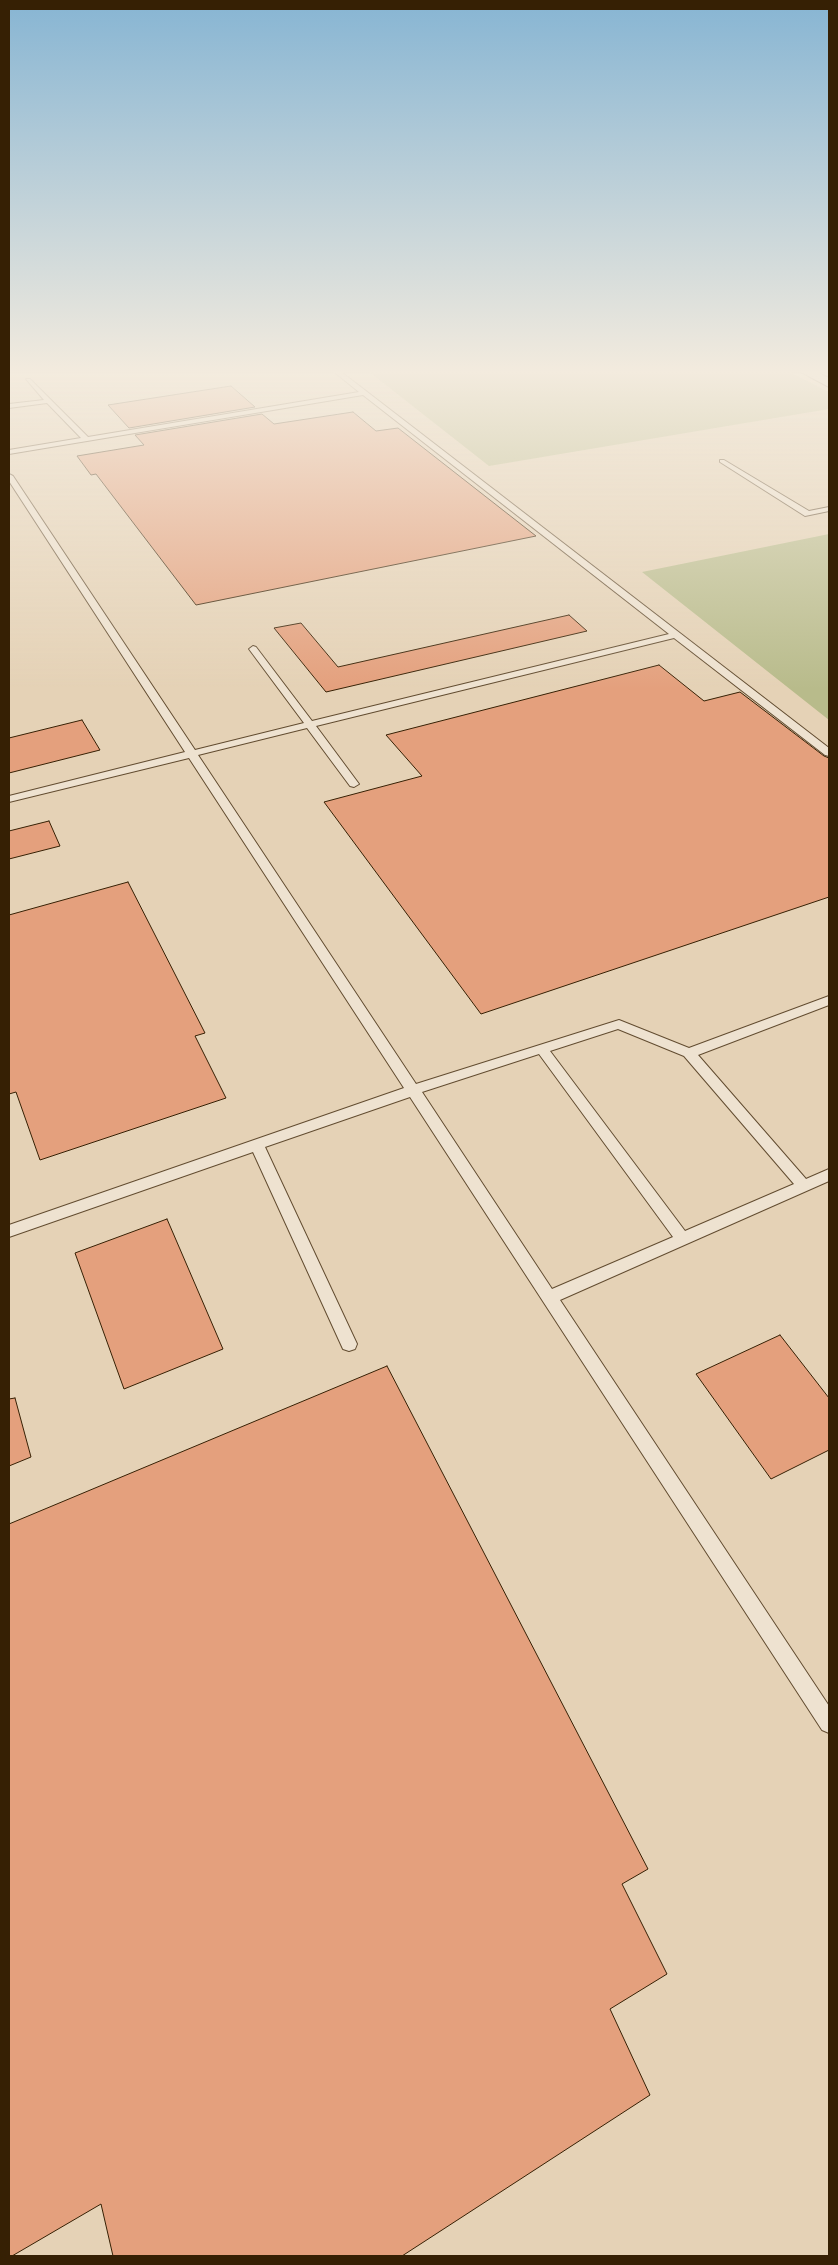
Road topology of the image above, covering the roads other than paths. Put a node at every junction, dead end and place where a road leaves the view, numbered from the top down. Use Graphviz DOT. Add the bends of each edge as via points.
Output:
graph roads {
  1 [pos="9,476"];
  2 [pos="471,477"];
  3 [pos="747,477"];
  4 [pos="829,510"];
  5 [pos="674,635"];
  6 [pos="253,649"];
  7 [pos="310,725"];
  8 [pos="829,753"];
  9 [pos="192,754"];
  10 [pos="354,784"];
  11 [pos="9,799"];
  12 [pos="829,1000"];
  13 [pos="542,1049"];
  14 [pos="689,1053"];
  15 [pos="414,1090"];
  16 [pos="257,1145"];
  17 [pos="829,1175"];
  18 [pos="803,1185"];
  19 [pos="9,1231"];
  20 [pos="682,1238"];
  21 [pos="550,1297"];
  22 [pos="350,1344"];
  23 [pos="829,1723"];
  1 -- 9 [label="lane"];
  2 -- 5 [label="lane"];
  3 -- 4 [label="lane" via="808,514"];
  5 -- 7 [label="lane"];
  5 -- 8 [label="lane"];
  6 -- 7 [label="lane"];
  7 -- 9 [label="lane"];
  7 -- 10 [label="lane"];
  9 -- 11 [label="lane"];
  9 -- 15 [label="lane"];
  12 -- 14 [label="lane"];
  13 -- 14 [label="lane" via="619,1024"];
  13 -- 15 [label="lane"];
  13 -- 20 [label="lane"];
  14 -- 18 [label="lane"];
  15 -- 16 [label="lane"];
  15 -- 21 [label="lane"];
  16 -- 19 [label="lane"];
  16 -- 22 [label="lane"];
  17 -- 18 [label="lane"];
  18 -- 20 [label="lane"];
  20 -- 21 [label="lane"];
  21 -- 23 [label="lane"];
}
